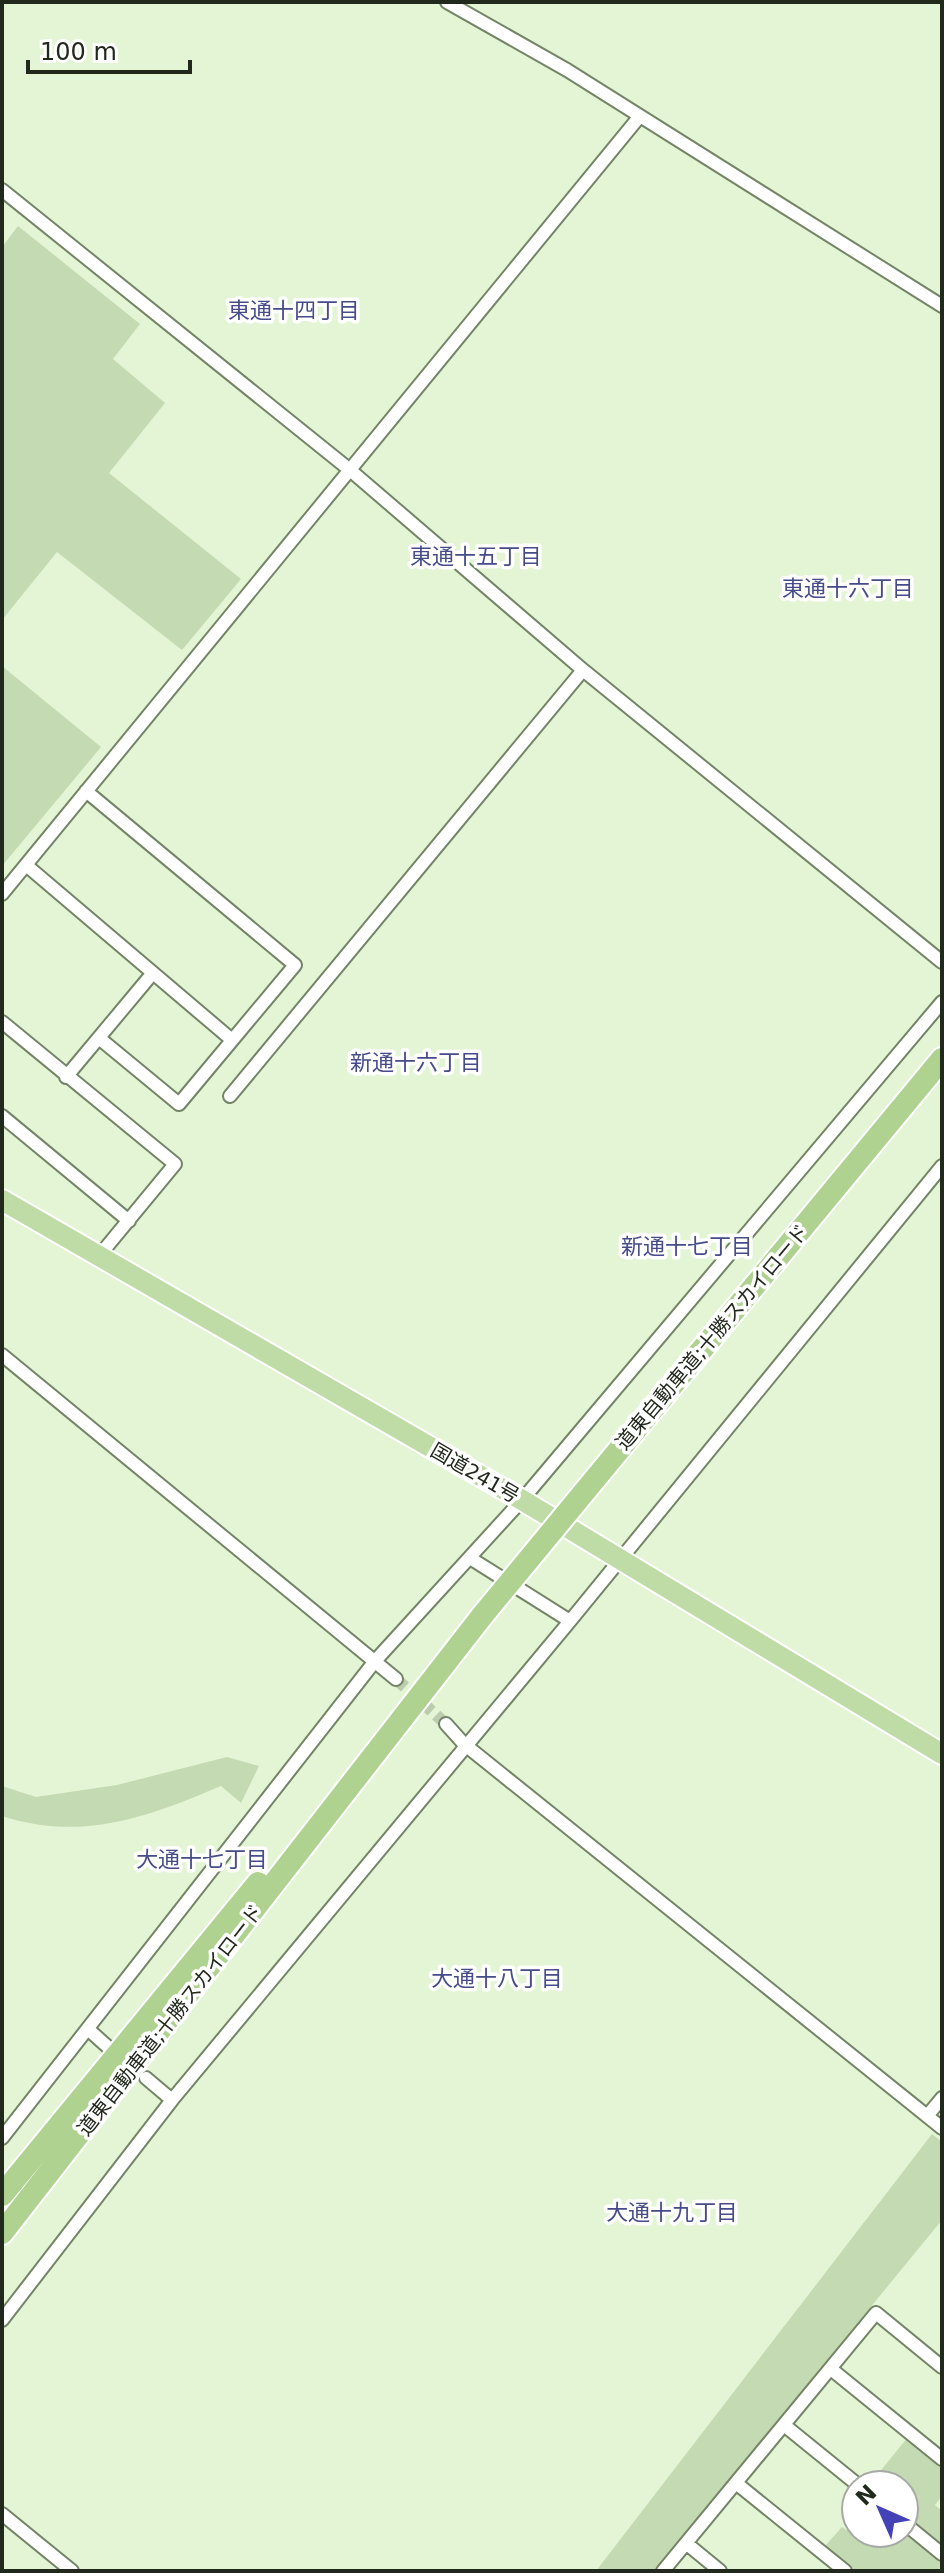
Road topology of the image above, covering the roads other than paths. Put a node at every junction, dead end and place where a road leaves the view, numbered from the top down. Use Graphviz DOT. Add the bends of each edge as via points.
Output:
graph roads {
  1 [pos="447,2"];
  2 [pos="640,116"];
  3 [pos="2,190"];
  4 [pos="942,306"];
  5 [pos="350,470"];
  6 [pos="583,670"];
  7 [pos="86,791"];
  8 [pos="26,865"];
  9 [pos="2,894"];
  10 [pos="942,962"];
  11 [pos="152,974"];
  12 [pos="942,1002"];
  13 [pos="3,1025"];
  14 [pos="99,1038"];
  15 [pos="232,1040"];
  16 [pos="942,1059"];
  17 [pos="66,1077"];
  18 [pos="230,1096"];
  19 [pos="2,1116"];
  20 [pos="942,1166"];
  21 [pos="2,1200"];
  22 [pos="129,1221"];
  23 [pos="99,1256"];
  24 [pos="2,1355"];
  25 [pos="522,1500"];
  26 [pos="470,1558"];
  27 [pos="619,1560"];
  28 [pos="482,1616"];
  29 [pos="570,1621"];
  30 [pos="375,1661"];
  31 [pos="396,1679"];
  32 [pos="446,1724"];
  33 [pos="464,1744"];
  34 [pos="942,1754"];
  35 [pos="89,2030"];
  36 [pos="109,2048"];
  37 [pos="146,2078"];
  38 [pos="942,2098"];
  39 [pos="172,2100"];
  40 [pos="927,2116"];
  41 [pos="942,2128"];
  42 [pos="2,2138"];
  43 [pos="2,2195"];
  44 [pos="2,2233"];
  45 [pos="2,2320"];
  46 [pos="942,2367"];
  47 [pos="831,2369"];
  48 [pos="784,2425"];
  49 [pos="942,2459"];
  50 [pos="840,2470"];
  51 [pos="736,2483"];
  52 [pos="2,2514"];
  53 [pos="920,2536"];
  54 [pos="686,2543"];
  55 [pos="942,2554"];
  56 [pos="72,2571"];
  57 [pos="663,2571"];
  58 [pos="720,2571"];
  59 [pos="845,2571"];
  1 -- 2 [label="street"];
  2 -- 4 [label="street"];
  2 -- 5 [label="street"];
  3 -- 5 [label="street"];
  5 -- 6 [label="street"];
  5 -- 7 [label="street"];
  6 -- 10 [label="street"];
  6 -- 18 [label="street"];
  7 -- 8 [label="street"];
  7 -- 15 [label="street" via="295,965"];
  8 -- 9 [label="street"];
  8 -- 11 [label="street"];
  11 -- 14 [label="street"];
  11 -- 15 [label="street"];
  12 -- 25 [label="street"];
  13 -- 17 [label="street"];
  14 -- 15 [label="street" via="179,1104"];
  14 -- 17 [label="street"];
  16 -- 28 [label="highway, 道東自動車道;十勝スカイロード, bridge"];
  17 -- 22 [label="street" via="175,1164"];
  19 -- 22 [label="street"];
  20 -- 27 [label="street"];
  21 -- 23 [label="highway, 国道241号"];
  22 -- 23 [label="street"];
  23 -- 25 [label="highway, 国道241号"];
  24 -- 30 [label="street"];
  25 -- 26 [label="street"];
  25 -- 27 [label="highway, 国道241号"];
  26 -- 29 [label="street"];
  26 -- 30 [label="street"];
  27 -- 29 [label="street"];
  27 -- 34 [label="highway, 国道241号"];
  28 -- 43 [label="highway, 道東自動車道;十勝スカイロード"];
  28 -- 44 [label="highway, 道東自動車道;十勝スカイロード"];
  29 -- 33 [label="street"];
  30 -- 31 [label="street"];
  30 -- 35 [label="street"];
  32 -- 33 [label="street"];
  33 -- 39 [label="street"];
  33 -- 40 [label="street"];
  35 -- 36 [label="street"];
  35 -- 42 [label="street"];
  37 -- 39 [label="street"];
  38 -- 40 [label="street"];
  39 -- 45 [label="street"];
  40 -- 41 [label="street"];
  46 -- 47 [label="street" via="876,2313"];
  47 -- 48 [label="street"];
  47 -- 49 [label="street"];
  48 -- 50 [label="street"];
  48 -- 51 [label="street"];
  51 -- 54 [label="street"];
  51 -- 59 [label="street"];
  52 -- 56 [label="street"];
  53 -- 55 [label="street"];
  54 -- 57 [label="street"];
  54 -- 58 [label="street"];
}
